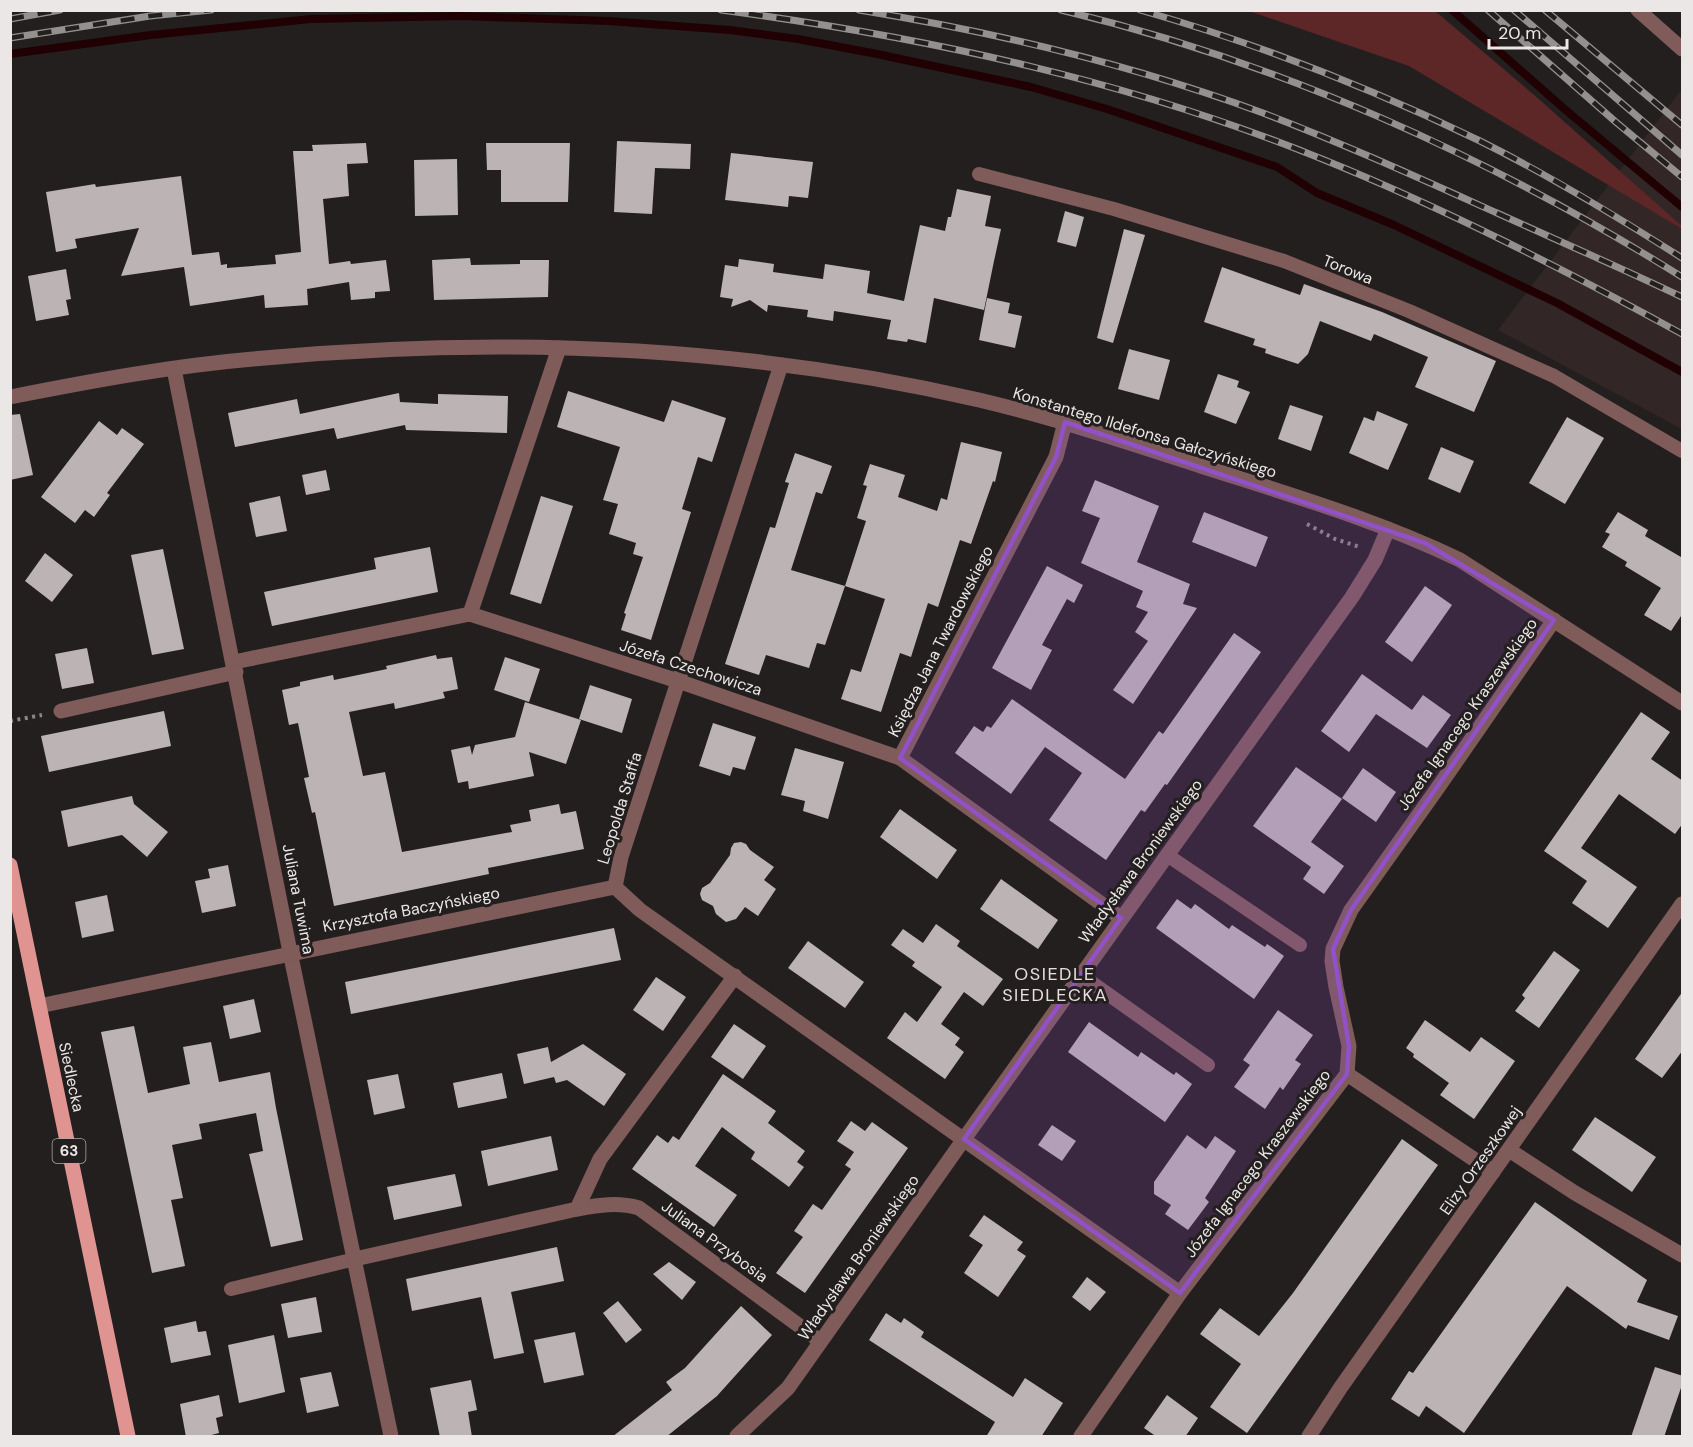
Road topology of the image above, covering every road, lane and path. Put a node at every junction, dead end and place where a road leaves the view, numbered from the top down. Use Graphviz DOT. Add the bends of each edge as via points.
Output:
graph roads {
  1 [pos="1638,10"];
  2 [pos="1683,49"];
  3 [pos="979,174"];
  4 [pos="559,348"];
  5 [pos="781,365"];
  6 [pos="174,369"];
  7 [pos="10,397"];
  8 [pos="1065,422"];
  9 [pos="1683,452"];
  10 [pos="1306,523"];
  11 [pos="1388,529"];
  12 [pos="1378,552"];
  13 [pos="470,614"];
  14 [pos="1554,620"];
  15 [pos="235,667"];
  16 [pos="678,681"];
  17 [pos="1683,703"];
  18 [pos="61,711"];
  19 [pos="10,721"];
  20 [pos="900,758"];
  21 [pos="1167,855"];
  22 [pos="10,865"];
  23 [pos="615,887"];
  24 [pos="1683,904"];
  25 [pos="1121,918"];
  26 [pos="1300,945"];
  27 [pos="291,952"];
  28 [pos="1081,975"];
  29 [pos="735,976"];
  30 [pos="39,1006"];
  31 [pos="1208,1065"];
  32 [pos="1347,1074"];
  33 [pos="964,1139"];
  34 [pos="1509,1150"];
  35 [pos="1493,1172"];
  36 [pos="577,1209"];
  37 [pos="1683,1255"];
  38 [pos="356,1259"];
  39 [pos="231,1289"];
  40 [pos="1180,1293"];
  41 [pos="820,1341"];
  42 [pos="128,1437"];
  43 [pos="391,1437"];
  44 [pos="737,1437"];
  45 [pos="1081,1437"];
  46 [pos="1309,1437"];
  1 -- 2 [label="street"];
  3 -- 9 [label="lane, Torowa" via="1114,209 1284,261 1554,376"];
  4 -- 5 [label="street, Konstantego Ildefonsa Gałczyńskiego"];
  4 -- 6 [label="street, Konstantego Ildefonsa Gałczyńskiego" via="380,349"];
  4 -- 13 [label="street"];
  5 -- 8 [label="street, Konstantego Ildefonsa Gałczyńskiego" via="895,383"];
  5 -- 16 [label="street, Leopolda Staffa"];
  6 -- 7 [label="street, Konstantego Ildefonsa Gałczyńskiego"];
  6 -- 15 [label="street, Juliana Tuwima"];
  8 -- 11 [label="street, Konstantego Ildefonsa Gałczyńskiego"];
  8 -- 20 [label="street, Księdza Jana Twardowskiego" via="1056,457"];
  10 -- 12 [label="path" via="1335,539"];
  11 -- 12 [label="street, Władysława Broniewskiego"];
  11 -- 14 [label="street, Konstantego Ildefonsa Gałczyńskiego" via="1460,560"];
  12 -- 21 [label="street, Władysława Broniewskiego" via="1352,597"];
  13 -- 15 [label="street, Józefa Czechowicza"];
  13 -- 16 [label="street, Józefa Czechowicza"];
  14 -- 17 [label="street, Konstantego Ildefonsa Gałczyńskiego"];
  14 -- 32 [label="street, Józefa Ignacego Kraszewskiego" via="1351,910 1333,949 1336,987 1349,1046"];
  15 -- 18 [label="street, Józefa Czechowicza"];
  15 -- 27 [label="street, Juliana Tuwima"];
  16 -- 20 [label="street, Józefa Czechowicza"];
  16 -- 23 [label="street, Leopolda Staffa" via="621,857"];
  18 -- 19 [label="path"];
  20 -- 25 [label="street, Księdza Jana Twardowskiego"];
  21 -- 25 [label="street, Władysława Broniewskiego"];
  21 -- 26 [label="lane"];
  22 -- 30 [label="main road, Siedlecka / 63"];
  23 -- 27 [label="street, Krzysztofa Baczyńskiego"];
  23 -- 29 [label="street, Leopolda Staffa" via="640,910"];
  24 -- 34 [label="street, Elizy Orzeszkowej"];
  25 -- 28 [label="street, Władysława Broniewskiego"];
  27 -- 30 [label="street, Krzysztofa Baczyńskiego"];
  27 -- 38 [label="street, Juliana Tuwima"];
  28 -- 31 [label="lane"];
  28 -- 33 [label="street, Władysława Broniewskiego"];
  29 -- 33 [label="street, Leopolda Staffa"];
  29 -- 36 [label="street" via="600,1159"];
  30 -- 42 [label="main road, Siedlecka / 63"];
  32 -- 35 [label="street"];
  32 -- 40 [label="street, Józefa Ignacego Kraszewskiego"];
  33 -- 40 [label="street, Leopolda Staffa"];
  33 -- 41 [label="street, Władysława Broniewskiego"];
  34 -- 35 [label="street, Elizy Orzeszkowej"];
  34 -- 37 [label="street"];
  35 -- 46 [label="street, Elizy Orzeszkowej"];
  36 -- 38 [label="street, Juliana Przybosia"];
  36 -- 41 [label="street, Juliana Przybosia" via="608,1204 639,1208"];
  38 -- 39 [label="lane"];
  38 -- 43 [label="street, Juliana Tuwima"];
  40 -- 45 [label="street, Józefa Ignacego Kraszewskiego"];
  41 -- 44 [label="street, Władysława Broniewskiego" via="788,1388"];
}
